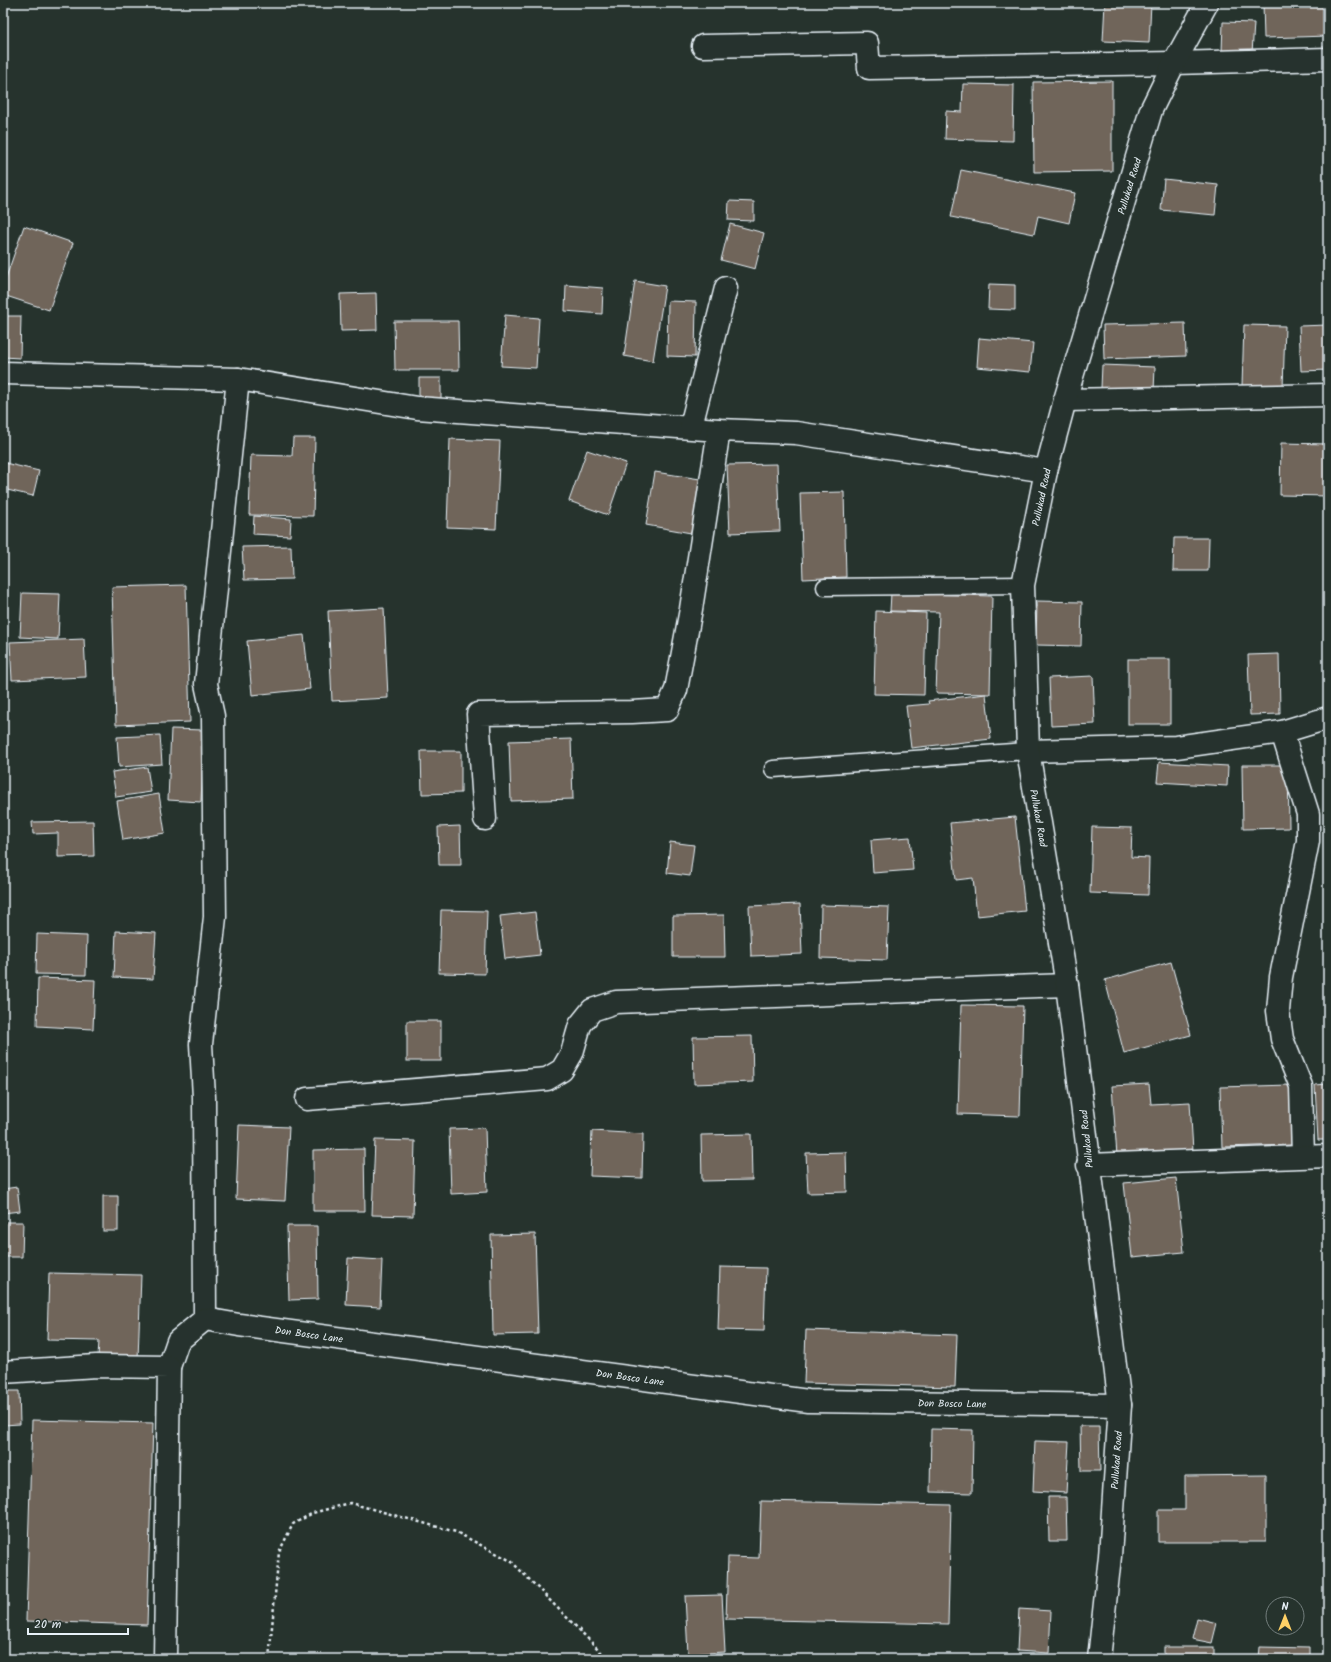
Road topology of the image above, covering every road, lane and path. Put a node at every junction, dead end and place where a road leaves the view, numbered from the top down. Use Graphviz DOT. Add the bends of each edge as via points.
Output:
graph roads {
  1 [pos="1207,3"];
  2 [pos="703,46"];
  3 [pos="1328,59"];
  4 [pos="1174,63"];
  5 [pos="726,288"];
  6 [pos="3,373"];
  7 [pos="238,379"];
  8 [pos="1328,395"];
  9 [pos="1065,400"];
  10 [pos="691,426"];
  11 [pos="719,430"];
  12 [pos="1046,471"];
  13 [pos="1023,585"];
  14 [pos="825,587"];
  15 [pos="1328,718"];
  16 [pos="1282,732"];
  17 [pos="1028,751"];
  18 [pos="773,769"];
  19 [pos="485,819"];
  20 [pos="1067,985"];
  21 [pos="307,1099"];
  22 [pos="1304,1156"];
  23 [pos="1328,1156"];
  24 [pos="1088,1165"];
  25 [pos="205,1318"];
  26 [pos="169,1367"];
  27 [pos="3,1372"];
  28 [pos="1120,1405"];
  29 [pos="165,1659"];
  30 [pos="269,1659"];
  31 [pos="608,1659"];
  32 [pos="1099,1659"];
  1 -- 4 [label="street, Pullukad Road"];
  2 -- 4 [label="street" via="867,43 869,68"];
  3 -- 4 [label="street"];
  4 -- 9 [label="street, Pullukad Road" via="1151,110"];
  5 -- 10 [label="street"];
  6 -- 7 [label="street"];
  7 -- 10 [label="street" via="417,408"];
  7 -- 25 [label="street" via="206,684 213,716 215,918 201,1044 204,1097"];
  8 -- 9 [label="street"];
  9 -- 12 [label="street, Pullukad Road"];
  10 -- 11 [label="street"];
  11 -- 12 [label="street" via="796,433"];
  11 -- 19 [label="street" via="691,609 677,682 666,710 478,714"];
  12 -- 13 [label="street, Pullukad Road"];
  13 -- 14 [label="lane"];
  13 -- 17 [label="street, Pullukad Road"];
  15 -- 16 [label="street"];
  16 -- 17 [label="street" via="1176,748"];
  16 -- 22 [label="street" via="1308,814 1308,841 1281,978 1278,1011 1282,1039 1301,1086"];
  17 -- 18 [label="lane"];
  17 -- 20 [label="street, Pullukad Road"];
  20 -- 21 [label="street" via="616,1002 592,1010 580,1025 572,1053 562,1070 547,1079"];
  20 -- 24 [label="street, Pullukad Road"];
  22 -- 23 [label="street"];
  22 -- 24 [label="street"];
  24 -- 28 [label="street, Pullukad Road"];
  25 -- 26 [label="street" via="178,1341"];
  25 -- 28 [label="street, Don Bosco Lane" via="255,1327 808,1401"];
  26 -- 27 [label="street" via="96,1366"];
  26 -- 29 [label="street"];
  28 -- 32 [label="street, Pullukad Road" via="1110,1556"];
  30 -- 31 [label="path" via="280,1552 293,1524 313,1513 350,1504 456,1532 511,1561"];
}
